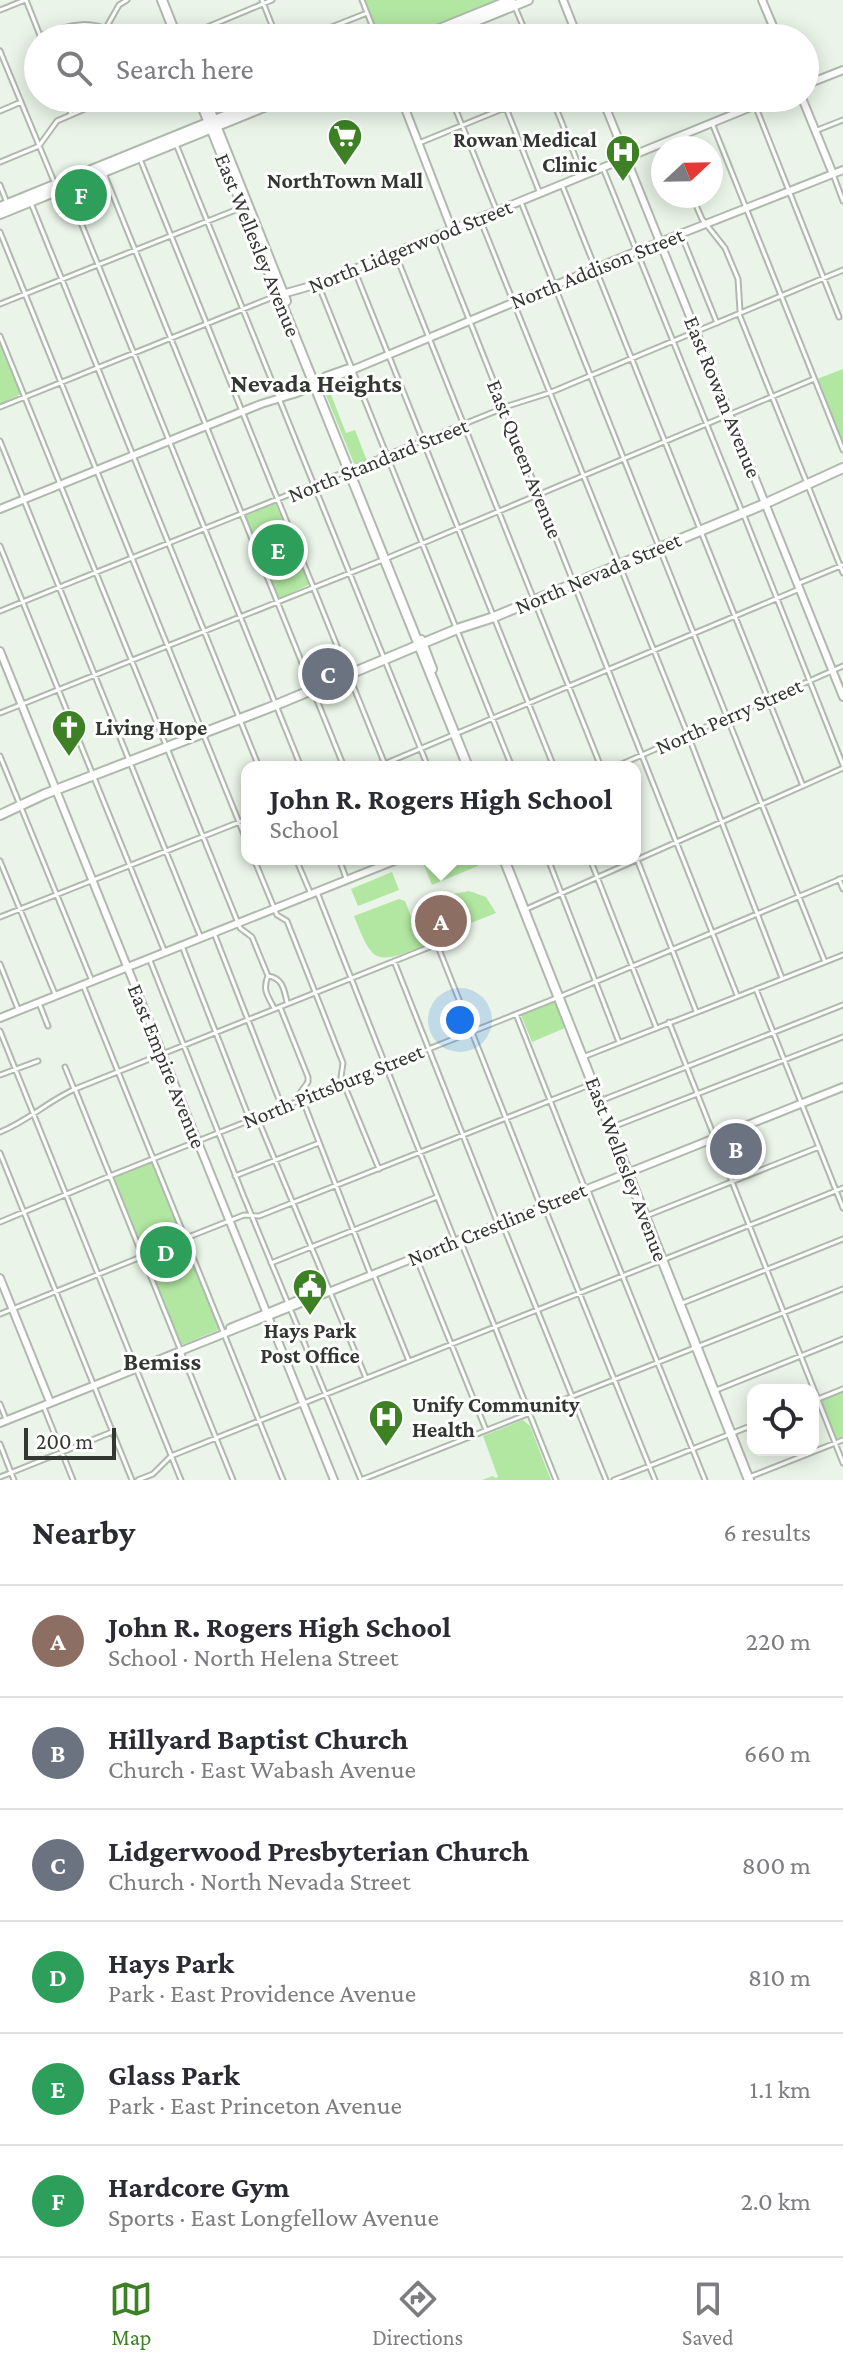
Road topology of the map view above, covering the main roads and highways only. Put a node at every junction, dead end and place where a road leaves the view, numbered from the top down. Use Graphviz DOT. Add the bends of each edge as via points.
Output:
graph roads {
  1 [pos="162,0"];
  2 [pos="528,0"];
  3 [pos="513,2"];
  4 [pos="470,20"];
  5 [pos="173,24"];
  6 [pos="458,24"];
  7 [pos="462,24"];
  8 [pos="208,112"];
  9 [pos="239,112"];
  10 [pos="247,112"];
  11 [pos="213,124"];
  12 [pos="102,169"];
  13 [pos="66,184"];
  14 [pos="55,188"];
  15 [pos="6,207"];
  16 [pos="0,214"];
  17 [pos="281,295"];
  18 [pos="843,468"];
  19 [pos="420,646"];
  20 [pos="466,761"];
  21 [pos="1,814"];
  22 [pos="506,865"];
  23 [pos="748,1479"];
  1 -- 5 [label="main road"];
  2 -- 3 [label="main road"];
  3 -- 4 [label="main road"];
  4 -- 6 [label="main road"];
  4 -- 7 [label="main road"];
  8 -- 11 [label="main road, East Wellesley Avenue"];
  9 -- 11 [label="main road"];
  10 -- 11 [label="main road"];
  11 -- 12 [label="main road"];
  11 -- 12 [label="main road"];
  11 -- 17 [label="main road, East Wellesley Avenue"];
  11 -- 17 [label="main road, East Wellesley Avenue"];
  12 -- 13 [label="main road"];
  12 -- 13 [label="main road"];
  13 -- 14 [label="main road"];
  14 -- 15 [label="main road"];
  14 -- 15 [label="main road" via="30,202"];
  15 -- 16 [label="main road"];
  17 -- 19 [label="main road, East Wellesley Avenue"];
  18 -- 19 [label="main road, North Nevada Street"];
  19 -- 20 [label="main road, East Wellesley Avenue"];
  19 -- 21 [label="main road, North Nevada Street"];
  22 -- 23 [label="main road, East Wellesley Avenue"];
}
